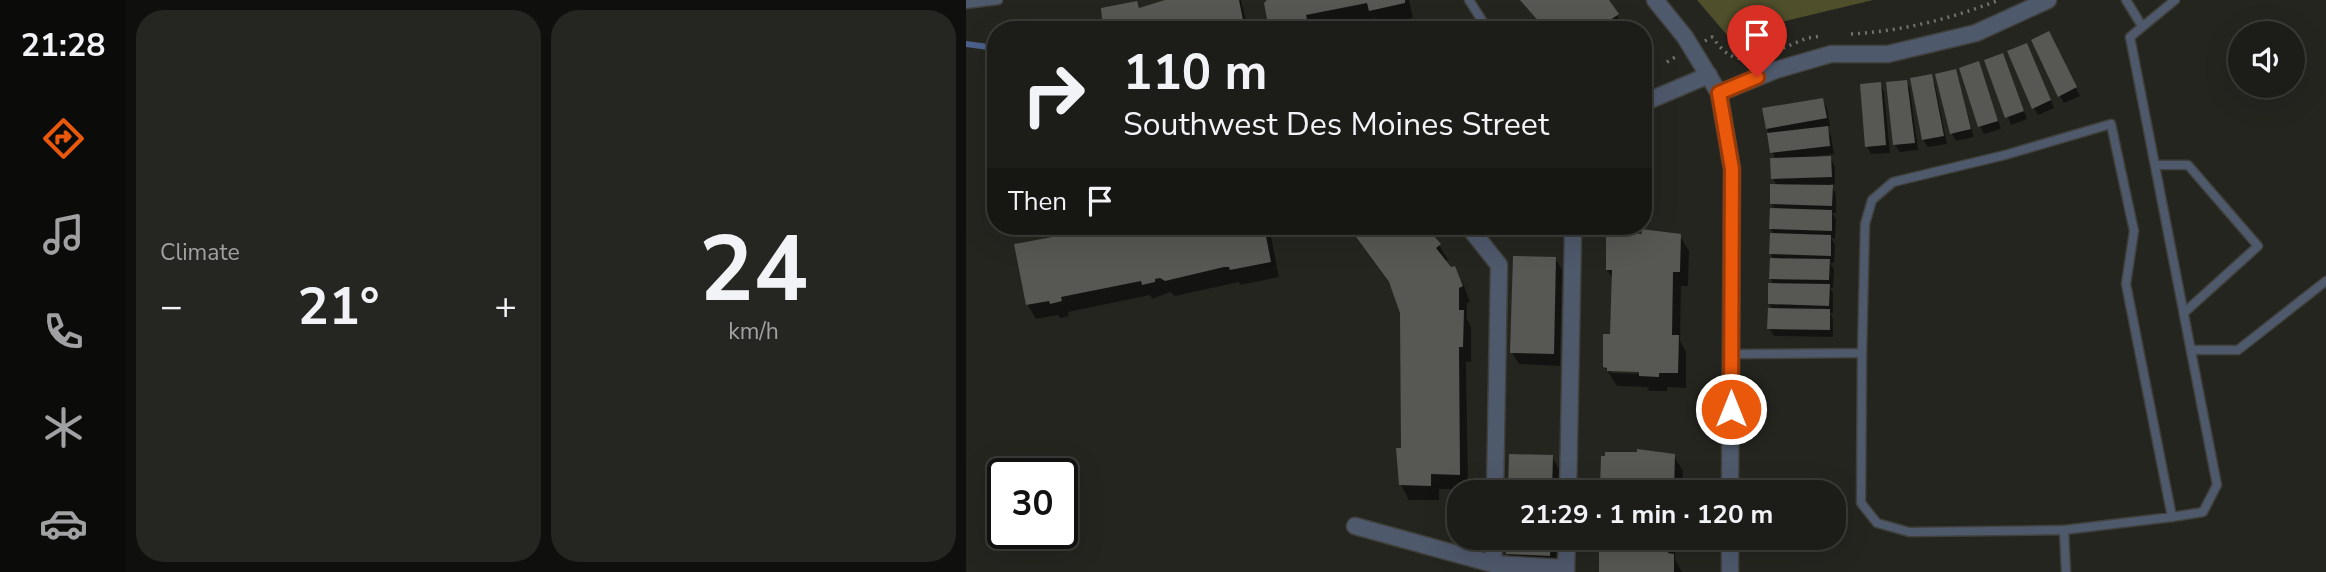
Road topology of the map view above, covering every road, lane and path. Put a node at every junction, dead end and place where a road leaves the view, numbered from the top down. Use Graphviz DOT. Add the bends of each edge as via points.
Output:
graph roads {
  1 [pos="998,0"];
  2 [pos="1469,0"];
  3 [pos="1655,0"];
  4 [pos="2048,0"];
  5 [pos="2126,0"];
  6 [pos="2175,0"];
  7 [pos="966,4"];
  8 [pos="1483,21"];
  9 [pos="2143,26"];
  10 [pos="1709,75"];
  11 [pos="1719,93"];
  12 [pos="1652,99"];
  13 [pos="2155,165"];
  14 [pos="1475,235"];
  15 [pos="1573,235"];
  16 [pos="2326,281"];
  17 [pos="2186,311"];
  18 [pos="2193,350"];
  19 [pos="1862,353"];
  20 [pos="1731,354"];
  21 [pos="1495,480"];
  22 [pos="1568,480"];
  23 [pos="1730,480"];
  24 [pos="2172,517"];
  25 [pos="1355,526"];
  26 [pos="2064,530"];
  27 [pos="1494,550"];
  28 [pos="1567,550"];
  29 [pos="1730,550"];
  30 [pos="1493,564"];
  31 [pos="1566,570"];
  32 [pos="1730,572"];
  33 [pos="2066,572"];
  1 -- 7 [label="lane"];
  2 -- 8 [label="lane"];
  3 -- 10 [label="street"];
  4 -- 11 [label="street" via="1976,33 1888,54 1831,54"];
  5 -- 9 [label="lane"];
  6 -- 9 [label="lane"];
  9 -- 13 [label="lane" via="2130,37"];
  10 -- 11 [label="street"];
  10 -- 12 [label="street"];
  11 -- 20 [label="street" via="1732,169"];
  13 -- 17 [label="lane"];
  13 -- 17 [label="lane" via="2188,165 2258,246"];
  14 -- 21 [label="street" via="1499,265"];
  15 -- 22 [label="street"];
  16 -- 18 [label="lane" via="2238,350"];
  17 -- 18 [label="lane"];
  18 -- 24 [label="lane" via="2217,485 2203,512"];
  19 -- 20 [label="lane"];
  19 -- 24 [label="lane" via="1865,225 1872,200 1893,182 2111,124 2134,231 2126,284"];
  19 -- 26 [label="lane" via="1861,503 1877,523 1909,532"];
  20 -- 23 [label="street"];
  24 -- 26 [label="lane"];
  25 -- 30 [label="street"];
  26 -- 33 [label="lane"];
  27 -- 30 [label="street"];
  28 -- 31 [label="street"];
  29 -- 32 [label="street"];
  30 -- 31 [label="street"];
}
